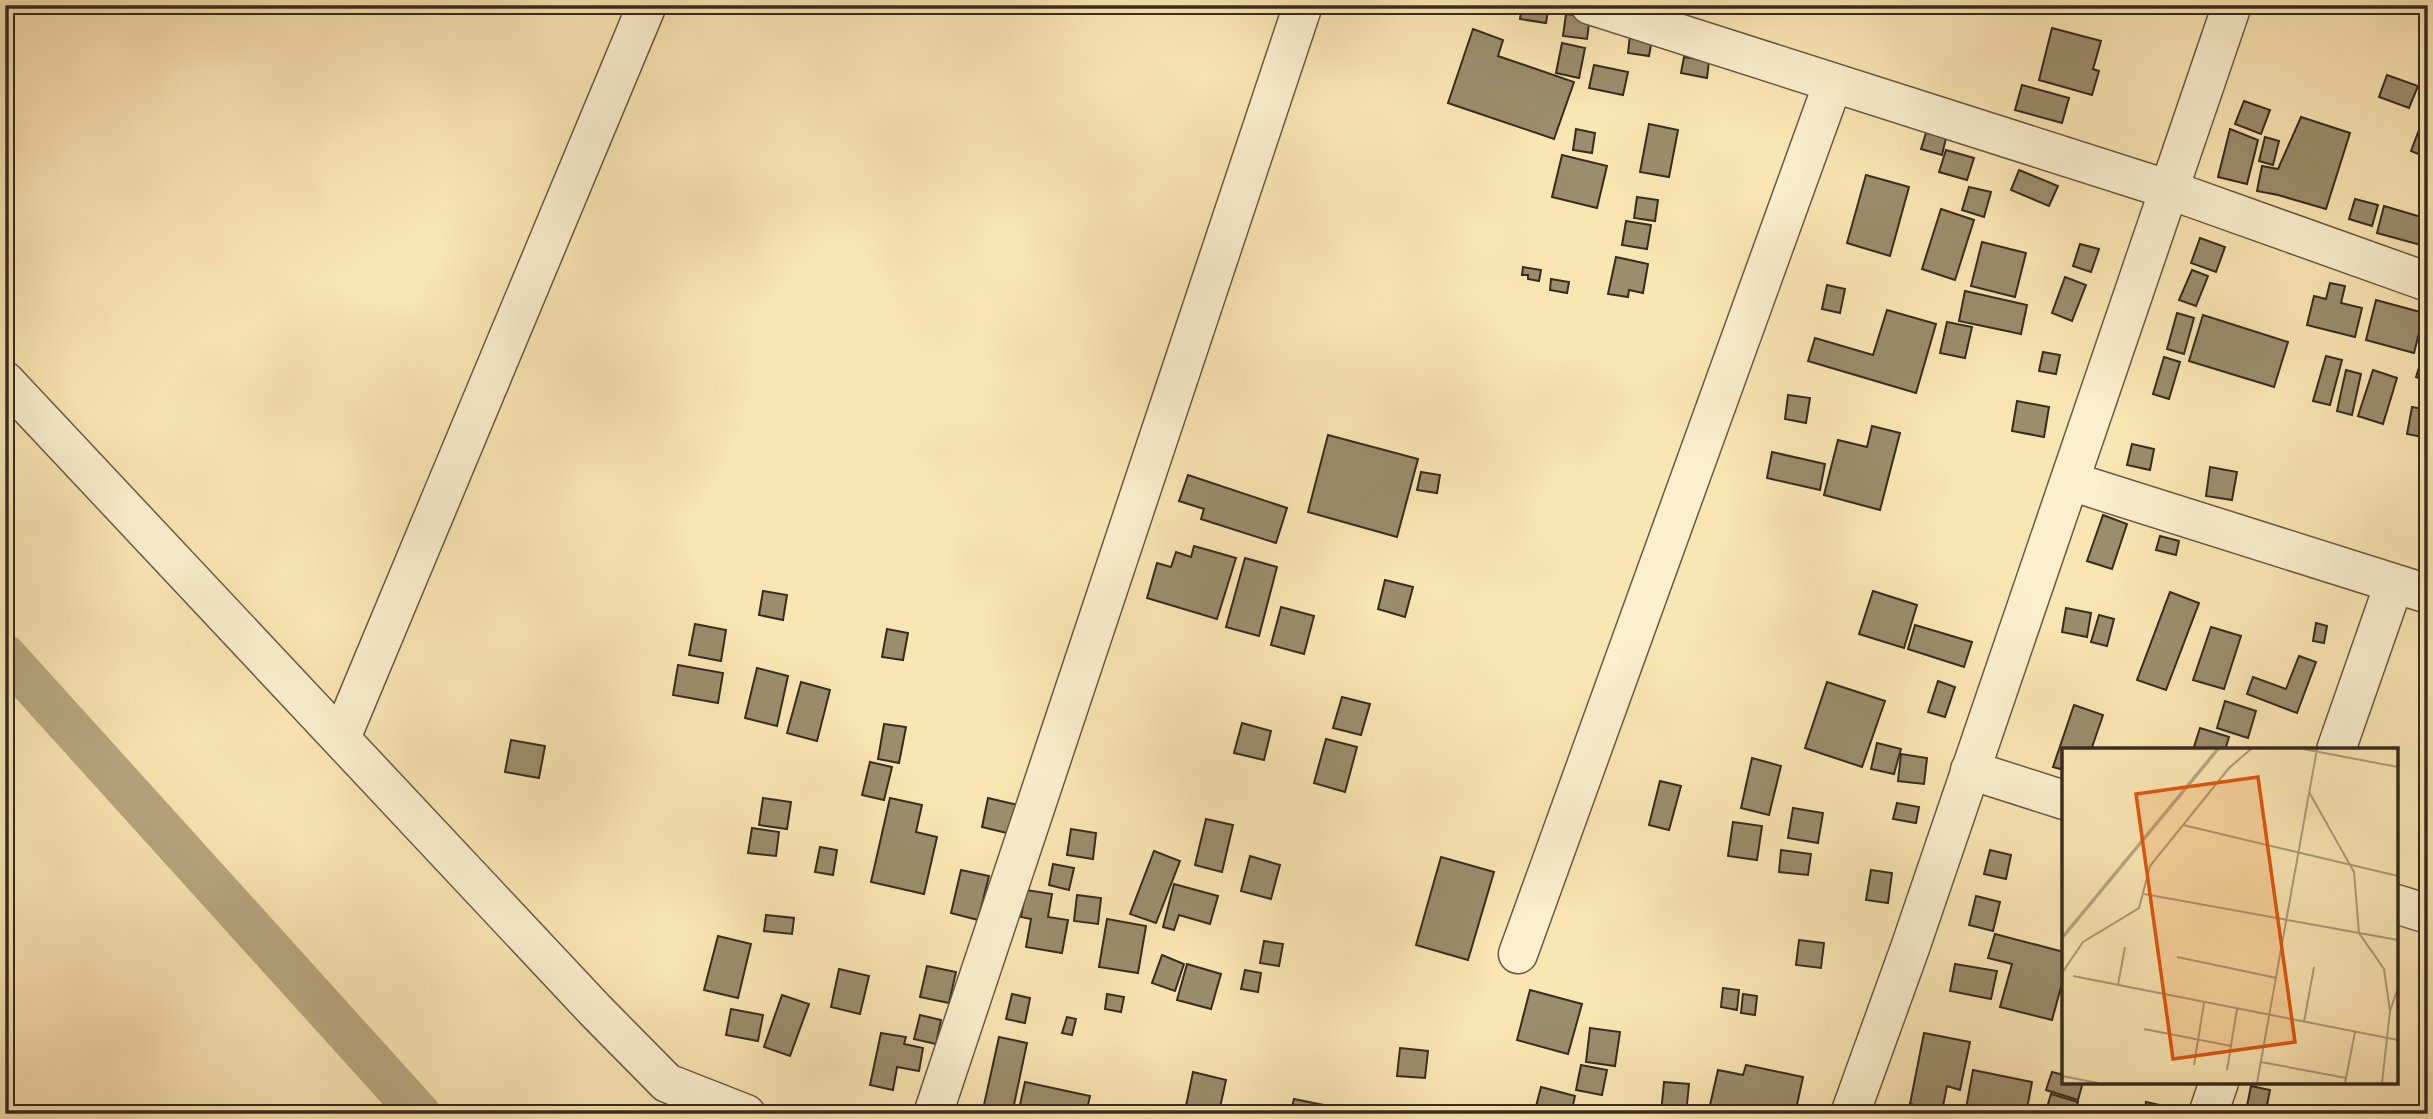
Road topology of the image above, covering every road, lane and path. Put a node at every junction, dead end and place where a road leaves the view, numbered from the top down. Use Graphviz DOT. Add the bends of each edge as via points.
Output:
graph roads {
  1 [pos="646,5"];
  2 [pos="1303,5"];
  3 [pos="1590,5"];
  4 [pos="2232,5"];
  5 [pos="1833,83"];
  6 [pos="2170,190"];
  7 [pos="2428,282"];
  8 [pos="5,381"];
  9 [pos="2070,481"];
  10 [pos="2411,589"];
  11 [pos="341,738"];
  12 [pos="2337,748"];
  13 [pos="1970,770"];
  14 [pos="2062,799"];
  15 [pos="2398,905"];
  16 [pos="2428,914"];
  17 [pos="1518,954"];
  18 [pos="2218,1084"];
  19 [pos="746,1114"];
  20 [pos="933,1114"];
  21 [pos="1850,1114"];
  22 [pos="2208,1114"];
  1 -- 11 [label="street"];
  2 -- 20 [label="street"];
  3 -- 5 [label="street"];
  4 -- 6 [label="street"];
  5 -- 6 [label="street"];
  5 -- 17 [label="street"];
  6 -- 7 [label="street"];
  6 -- 9 [label="street"];
  8 -- 11 [label="street"];
  9 -- 10 [label="street"];
  9 -- 13 [label="street"];
  10 -- 12 [label="street"];
  11 -- 19 [label="street" via="667,1083"];
  13 -- 14 [label="street"];
  13 -- 21 [label="street"];
  15 -- 16 [label="street"];
  18 -- 22 [label="street"];
}
